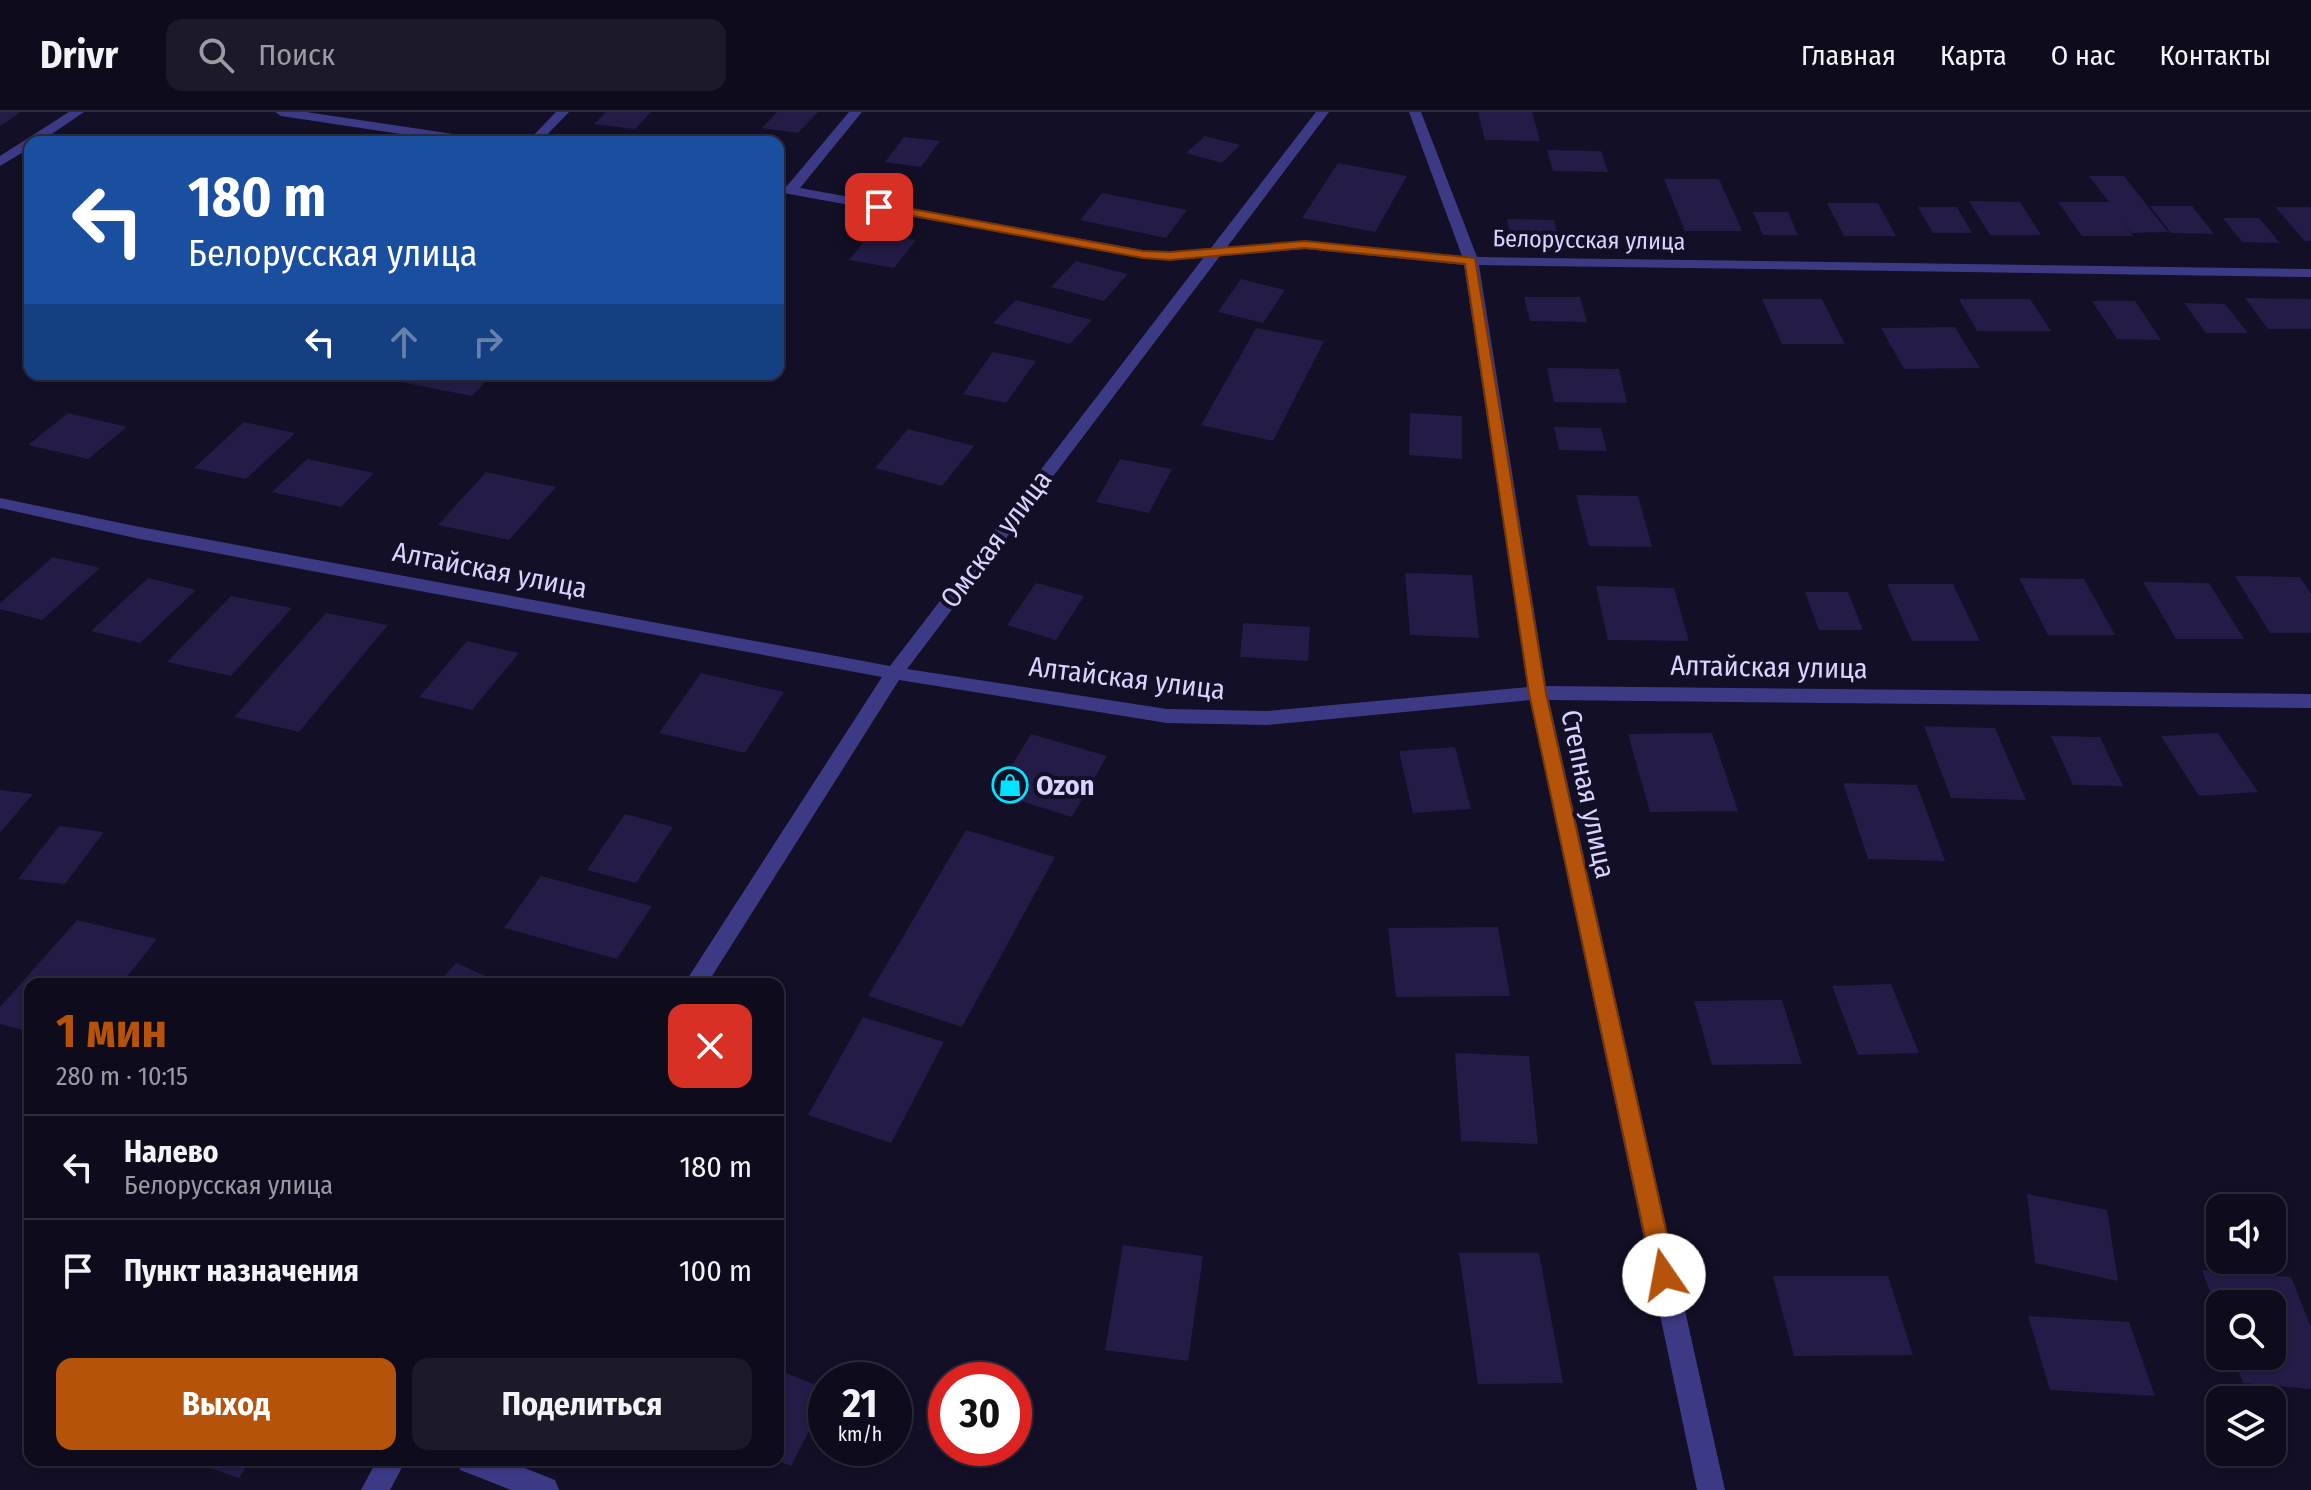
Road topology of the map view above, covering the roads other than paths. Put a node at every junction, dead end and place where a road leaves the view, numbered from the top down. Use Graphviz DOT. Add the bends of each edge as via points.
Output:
graph roads {
  1 [pos="78,112"];
  2 [pos="281,112"];
  3 [pos="563,112"];
  4 [pos="856,112"];
  5 [pos="1323,112"];
  6 [pos="1415,112"];
  7 [pos="40,136"];
  8 [pos="440,136"];
  9 [pos="539,136"];
  10 [pos="24,146"];
  11 [pos="0,162"];
  12 [pos="784,189"];
  13 [pos="1216,252"];
  14 [pos="1471,261"];
  15 [pos="2311,273"];
  16 [pos="0,503"];
  17 [pos="894,673"];
  18 [pos="1538,693"];
  19 [pos="2311,701"];
  20 [pos="699,978"];
  21 [pos="389,1466"];
  22 [pos="485,1466"];
  23 [pos="375,1490"];
  24 [pos="545,1490"];
  25 [pos="1711,1490"];
  1 -- 7 [label="street"];
  2 -- 8 [label="street"];
  3 -- 9 [label="street"];
  4 -- 12 [label="street"];
  5 -- 13 [label="street, Омская улица"];
  6 -- 14 [label="street, Степная улица"];
  10 -- 11 [label="street"];
  12 -- 13 [label="street, Белорусская улица" via="1130,252"];
  13 -- 14 [label="street, Белорусская улица" via="1305,245"];
  13 -- 17 [label="street, Омская улица"];
  14 -- 15 [label="street, Белорусская улица"];
  14 -- 18 [label="street, Степная улица"];
  16 -- 17 [label="street, Алтайская улица"];
  17 -- 18 [label="street, Алтайская улица" via="1214,720"];
  17 -- 20 [label="street, Омская улица"];
  18 -- 19 [label="street, Алтайская улица"];
  18 -- 25 [label="street, Степная улица"];
  21 -- 23 [label="street"];
  22 -- 24 [label="street"];
}
